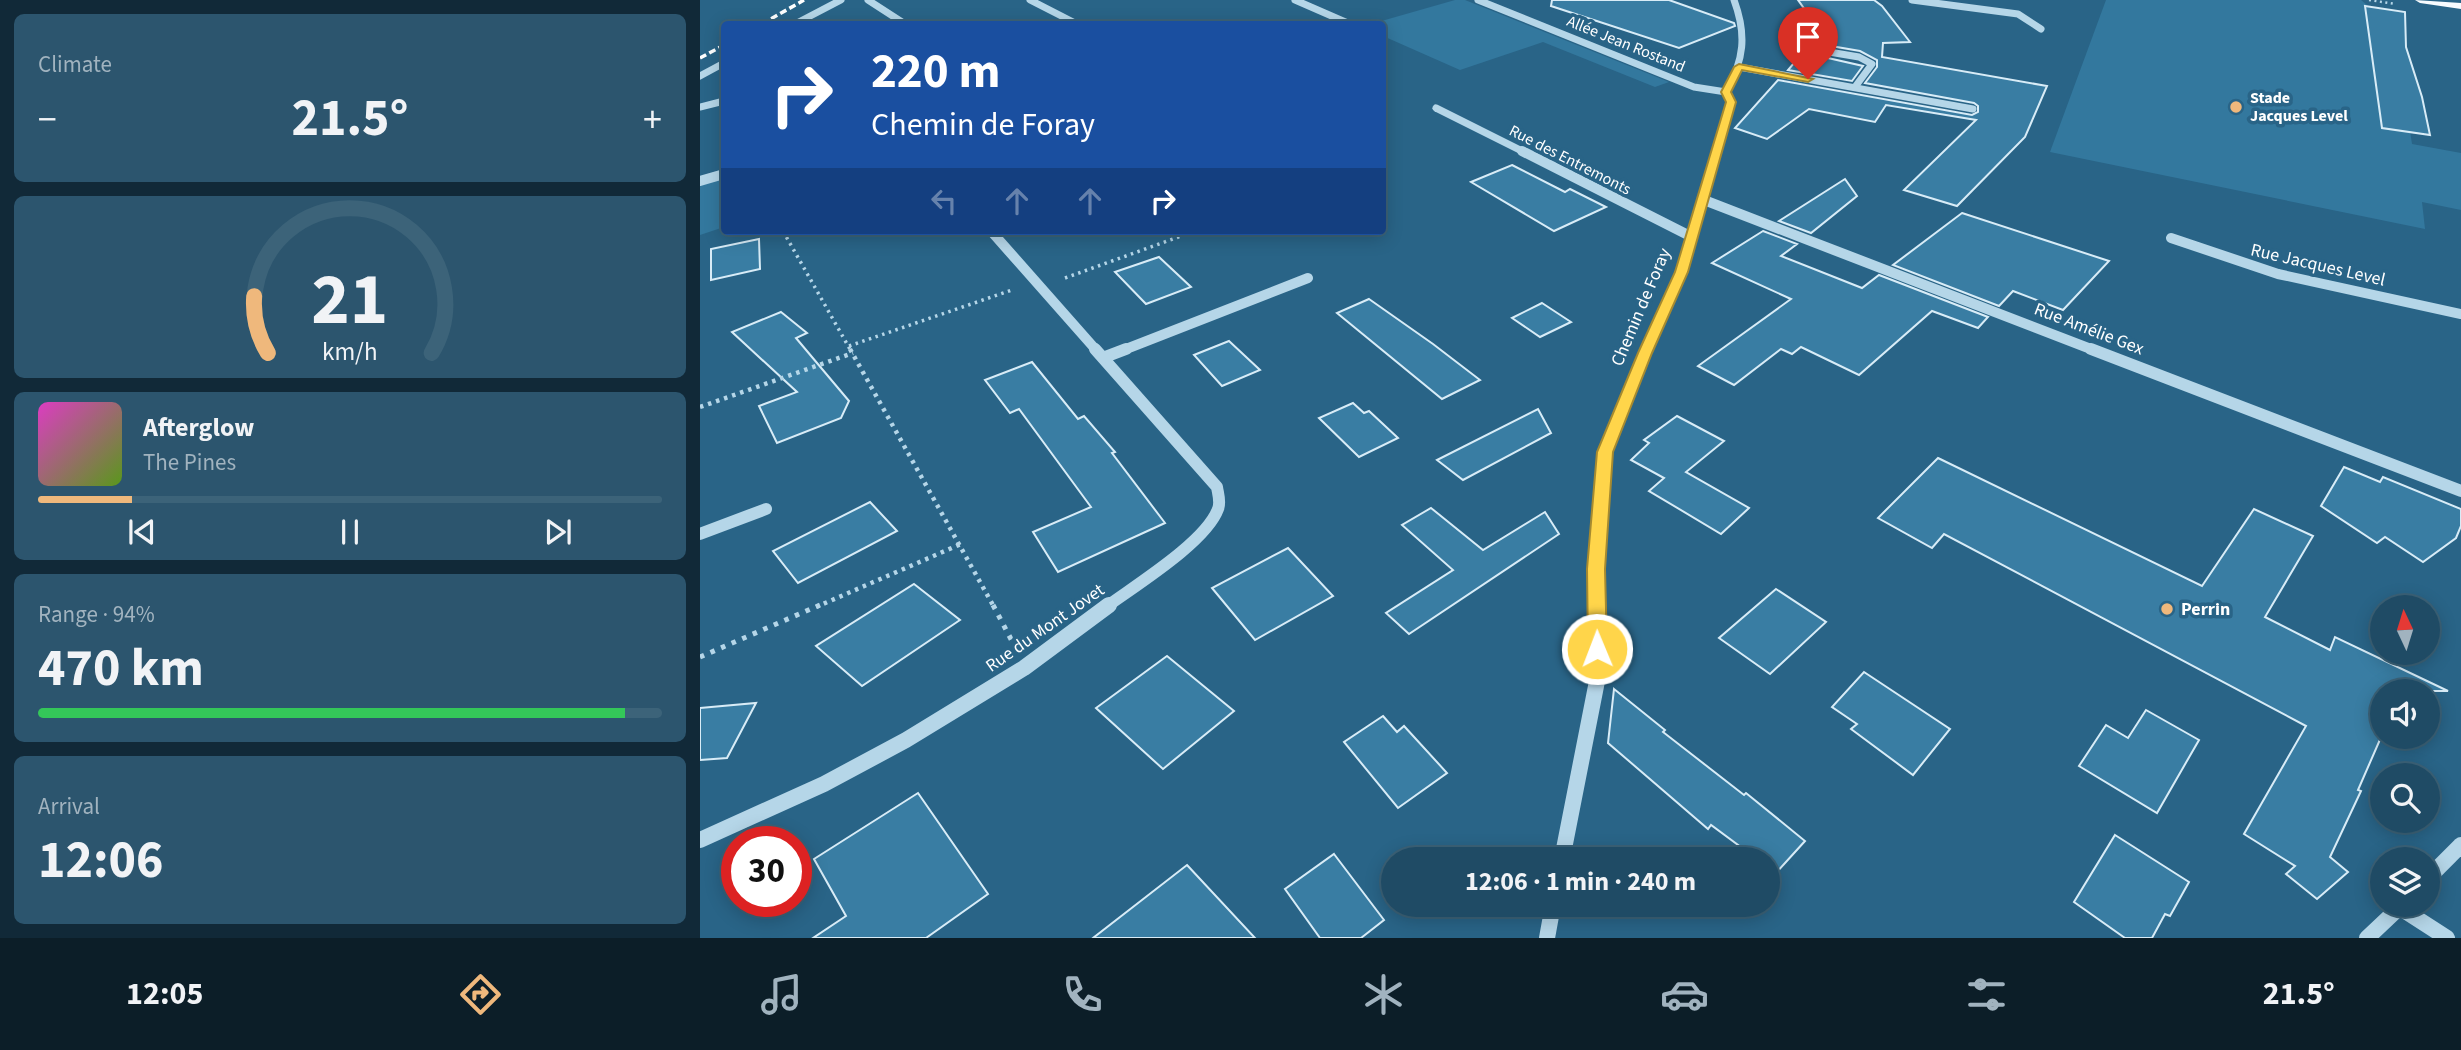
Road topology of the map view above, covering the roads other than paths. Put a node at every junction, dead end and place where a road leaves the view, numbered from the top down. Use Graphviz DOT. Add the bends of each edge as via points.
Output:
graph roads {
  1 [pos="841,0"];
  2 [pos="868,0"];
  3 [pos="1030,0"];
  4 [pos="1295,0"];
  5 [pos="1478,0"];
  6 [pos="1734,0"];
  7 [pos="1913,0"];
  8 [pos="2420,0"];
  9 [pos="2461,6"];
  10 [pos="802,21"];
  11 [pos="900,21"];
  12 [pos="1071,21"];
  13 [pos="1343,21"];
  14 [pos="2041,29"];
  15 [pos="1829,52"];
  16 [pos="721,65"];
  17 [pos="1739,67"];
  18 [pos="700,76"];
  19 [pos="1855,87"];
  20 [pos="1726,92"];
  21 [pos="721,102"];
  22 [pos="700,107"];
  23 [pos="1436,108"];
  24 [pos="1973,109"];
  25 [pos="721,175"];
  26 [pos="700,181"];
  27 [pos="1704,200"];
  28 [pos="995,235"];
  29 [pos="1692,237"];
  30 [pos="2171,238"];
  31 [pos="1308,278"];
  32 [pos="2461,314"];
  33 [pos="1105,357"];
  34 [pos="2461,491"];
  35 [pos="766,509"];
  36 [pos="700,534"];
  37 [pos="700,840"];
  38 [pos="2461,845"];
  39 [pos="1564,847"];
  40 [pos="2440,866"];
  41 [pos="1550,917"];
  42 [pos="2389,917"];
  43 [pos="2417,917"];
  44 [pos="1546,938"];
  45 [pos="2367,938"];
  46 [pos="2448,938"];
  1 -- 10 [label="street"];
  2 -- 11 [label="street"];
  3 -- 12 [label="street"];
  4 -- 13 [label="street"];
  5 -- 20 [label="street, Allée Jean Rostand" via="1694,87"];
  6 -- 17 [label="street, Chemin de Foray" via="1746,34"];
  7 -- 14 [label="street" via="2018,14"];
  8 -- 9 [label="main road"];
  15 -- 19 [label="street" via="1872,64"];
  16 -- 18 [label="street"];
  17 -- 19 [label="street"];
  17 -- 20 [label="street, Chemin de Foray"];
  19 -- 24 [label="street"];
  20 -- 27 [label="street, Chemin de Foray" via="1731,102"];
  21 -- 22 [label="street"];
  23 -- 29 [label="street, Rue des Entremonts"];
  25 -- 26 [label="street"];
  27 -- 29 [label="street, Chemin de Foray"];
  27 -- 34 [label="street, Rue Amélie Gex"];
  28 -- 33 [label="street, Rue du Mont Jovet"];
  29 -- 39 [label="street, Chemin de Foray" via="1682,272 1605,452 1596,569 1598,676"];
  30 -- 32 [label="street, Rue Jacques Level" via="2262,272"];
  31 -- 33 [label="street"];
  33 -- 37 [label="street, Rue du Mont Jovet" via="1217,487 1220,505 1213,522 1180,552 1024,668 824,784"];
  35 -- 36 [label="street"];
  38 -- 40 [label="street"];
  41 -- 44 [label="street"];
  42 -- 45 [label="street"];
  43 -- 46 [label="street"];
}
